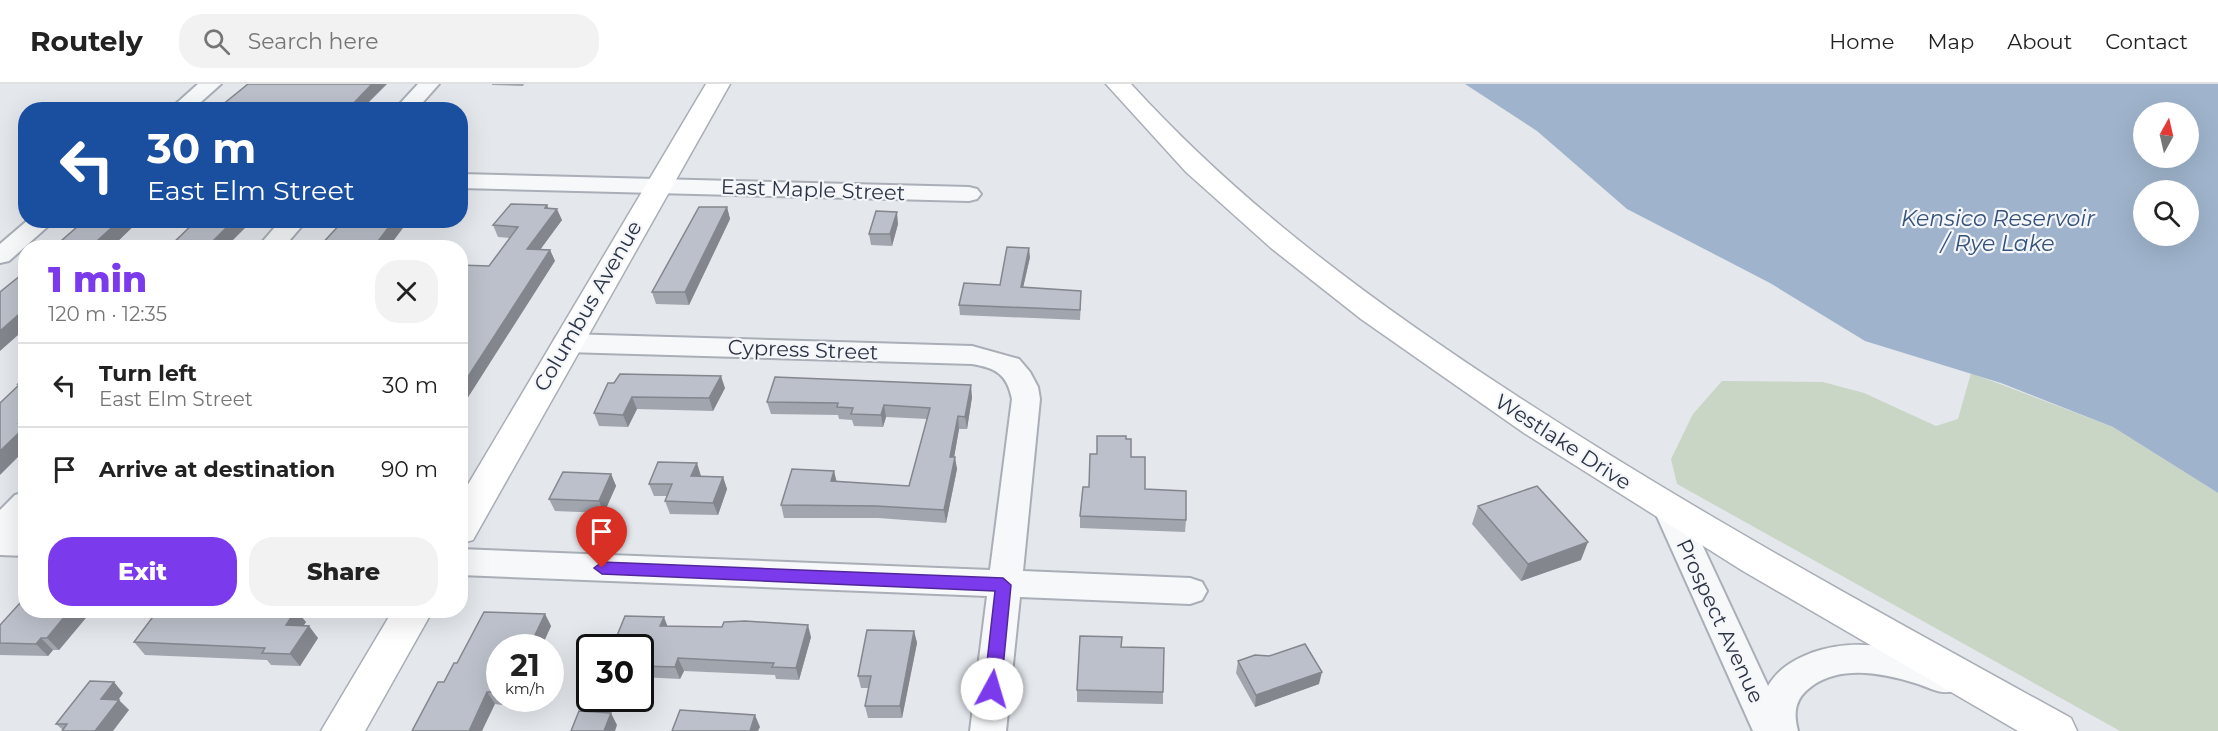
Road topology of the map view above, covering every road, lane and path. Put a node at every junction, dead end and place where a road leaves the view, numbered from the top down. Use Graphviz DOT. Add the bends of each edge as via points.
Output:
graph roads {
  1 [pos="211,84"];
  2 [pos="429,84"];
  3 [pos="718,84"];
  4 [pos="1118,84"];
  5 [pos="189,102"];
  6 [pos="412,102"];
  7 [pos="468,181"];
  8 [pos="657,186"];
  9 [pos="969,194"];
  10 [pos="33,228"];
  11 [pos="288,228"];
  12 [pos="19,240"];
  13 [pos="276,240"];
  14 [pos="18,241"];
  15 [pos="0,256"];
  16 [pos="566,343"];
  17 [pos="1670,510"];
  18 [pos="18,511"];
  19 [pos="468,516"];
  20 [pos="0,530"];
  21 [pos="0,543"];
  22 [pos="18,544"];
  23 [pos="468,562"];
  24 [pos="1003,585"];
  25 [pos="1190,591"];
  26 [pos="409,618"];
  27 [pos="2010,705"];
  28 [pos="342,731"];
  29 [pos="988,731"];
  30 [pos="1771,731"];
  31 [pos="1780,731"];
  32 [pos="2056,731"];
  1 -- 5 [label="street"];
  2 -- 6 [label="street"];
  3 -- 8 [label="street, Columbus Avenue"];
  4 -- 17 [label="street, Westlake Drive" via="1221,189 1342,289 1493,397"];
  7 -- 8 [label="street, East Maple Street"];
  8 -- 9 [label="street, East Maple Street"];
  8 -- 16 [label="street, Columbus Avenue"];
  10 -- 12 [label="street"];
  11 -- 13 [label="street"];
  14 -- 15 [label="street"];
  16 -- 19 [label="street, Columbus Avenue"];
  16 -- 24 [label="street, Cypress Street" via="972,355 1007,363 1017,371 1026,399"];
  17 -- 27 [label="street, Westlake Drive"];
  17 -- 30 [label="street, Prospect Avenue"];
  18 -- 20 [label="street"];
  21 -- 22 [label="street"];
  23 -- 24 [label="street"];
  24 -- 25 [label="street"];
  24 -- 29 [label="street"];
  26 -- 28 [label="street"];
  27 -- 31 [label="street, Prospect Avenue" via="1941,677 1857,658 1828,662 1803,672 1785,688 1777,712"];
  27 -- 32 [label="street, Westlake Drive"];
}
